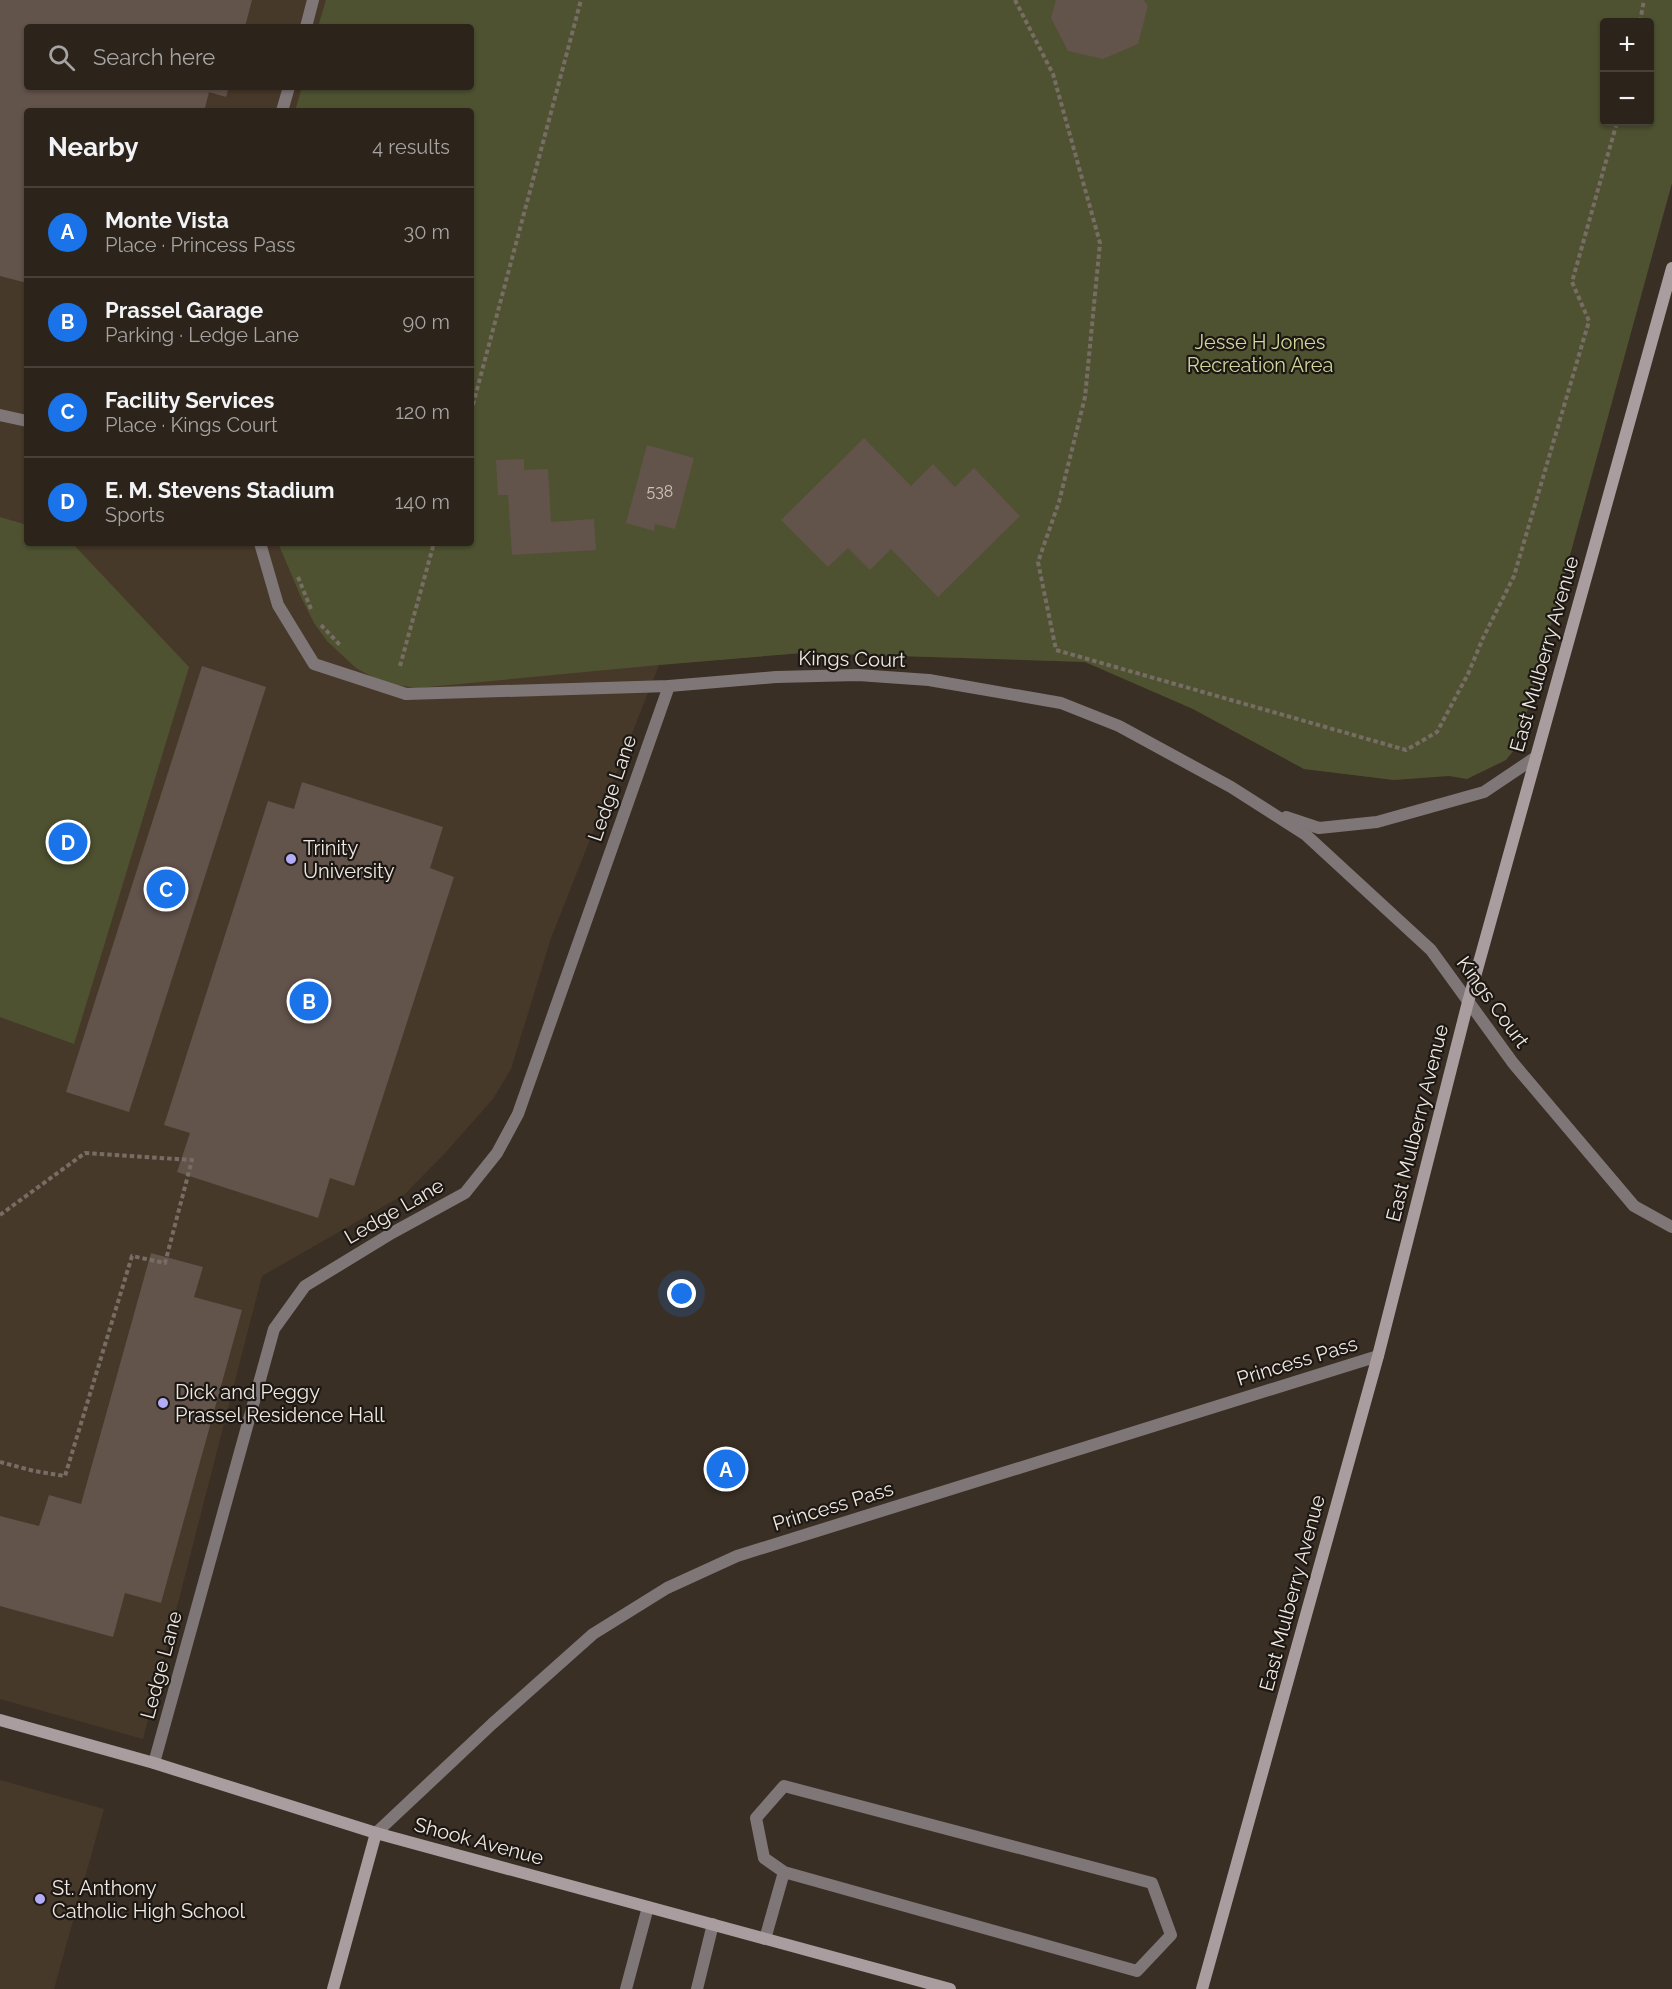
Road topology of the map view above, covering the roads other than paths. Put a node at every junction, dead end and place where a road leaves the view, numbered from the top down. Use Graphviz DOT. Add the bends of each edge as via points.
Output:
graph roads {
  1 [pos="313,0"];
  2 [pos="307,24"];
  3 [pos="288,90"];
  4 [pos="283,108"];
  5 [pos="1672,268"];
  6 [pos="0,415"];
  7 [pos="24,420"];
  8 [pos="261,546"];
  9 [pos="669,686"];
  10 [pos="1536,757"];
  11 [pos="1270,812"];
  12 [pos="1468,1002"];
  13 [pos="1672,1227"];
  14 [pos="1378,1356"];
  15 [pos="0,1720"];
  16 [pos="154,1763"];
  17 [pos="376,1833"];
  18 [pos="784,1872"];
  19 [pos="648,1907"];
  20 [pos="713,1924"];
  21 [pos="765,1939"];
  22 [pos="333,1989"];
  23 [pos="626,1989"];
  24 [pos="697,1989"];
  25 [pos="950,1989"];
  26 [pos="1202,1989"];
  1 -- 2 [label="street"];
  3 -- 4 [label="street"];
  5 -- 10 [label="street, East Mulberry Avenue"];
  6 -- 7 [label="street"];
  8 -- 9 [label="street, Kings Court" via="278,605 314,664 406,694"];
  9 -- 11 [label="street, Kings Court" via="858,675 929,681 1061,703 1119,726"];
  9 -- 16 [label="street, Ledge Lane" via="518,1114 497,1153 465,1193 305,1286 274,1329"];
  10 -- 11 [label="street, Kings Court" via="1484,792 1377,822 1319,828"];
  10 -- 12 [label="street, East Mulberry Avenue"];
  11 -- 12 [label="street, Kings Court" via="1305,835 1431,950"];
  12 -- 13 [label="street, Kings Court" via="1513,1063 1634,1206"];
  12 -- 14 [label="street, East Mulberry Avenue"];
  14 -- 17 [label="street, Princess Pass" via="737,1556 667,1588 593,1634"];
  14 -- 26 [label="street, East Mulberry Avenue"];
  15 -- 16 [label="street, Shook Avenue"];
  16 -- 17 [label="street, Shook Avenue"];
  17 -- 19 [label="street, Shook Avenue"];
  17 -- 22 [label="street"];
  18 -- 18 [label="street" via="1137,1971 1171,1935 1152,1883 784,1786 756,1818 764,1858"];
  18 -- 21 [label="street"];
  19 -- 20 [label="street, Shook Avenue"];
  19 -- 23 [label="street"];
  20 -- 21 [label="street, Shook Avenue"];
  20 -- 24 [label="street"];
  21 -- 25 [label="street, Shook Avenue"];
}
